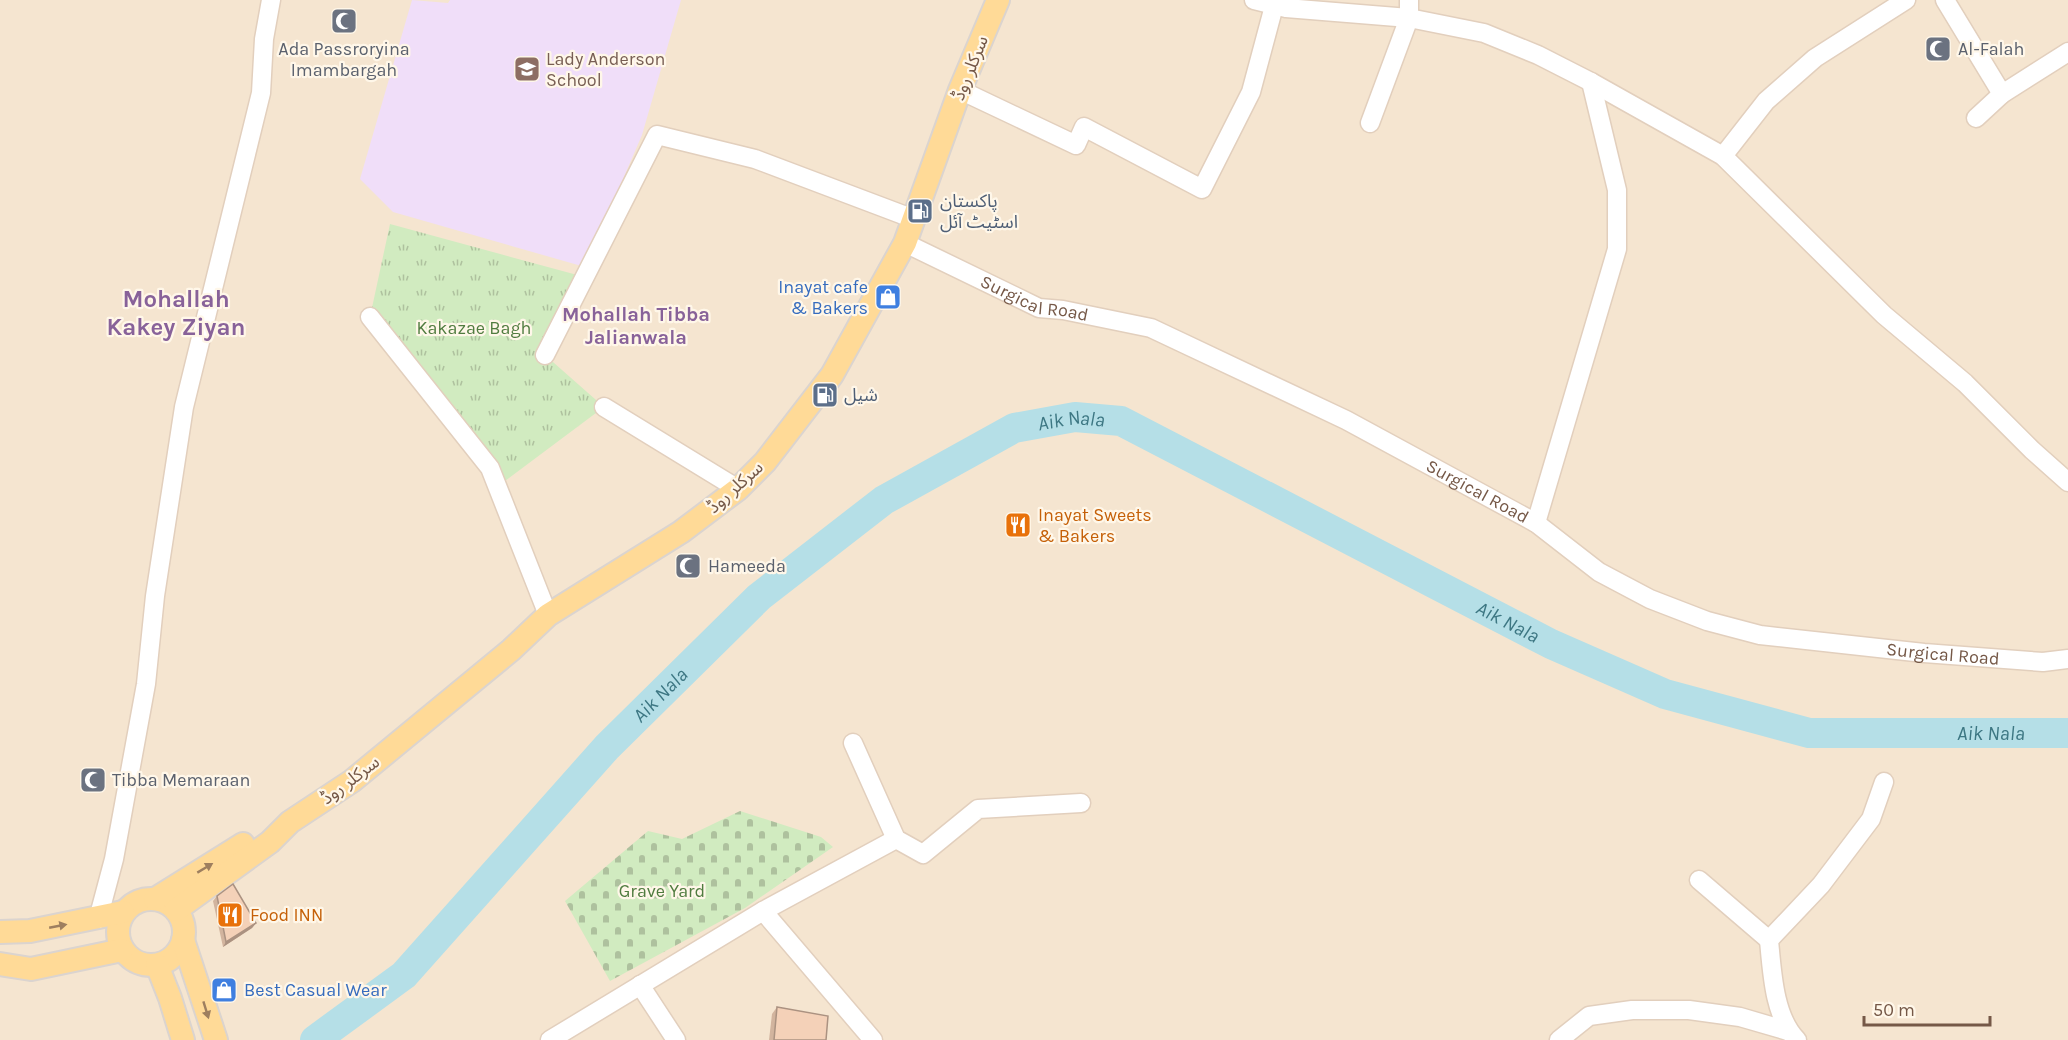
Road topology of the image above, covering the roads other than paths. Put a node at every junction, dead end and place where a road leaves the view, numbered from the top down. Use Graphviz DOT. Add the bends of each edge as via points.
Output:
graph roads {
  1 [pos="271,0"];
  2 [pos="998,0"];
  3 [pos="1254,0"];
  4 [pos="1409,0"];
  5 [pos="1906,0"];
  6 [pos="1945,0"];
  7 [pos="1274,6"];
  8 [pos="1408,18"];
  9 [pos="2068,52"];
  10 [pos="1591,82"];
  11 [pos="960,90"];
  12 [pos="2002,94"];
  13 [pos="1976,118"];
  14 [pos="1370,123"];
  15 [pos="1724,156"];
  16 [pos="914,219"];
  17 [pos="905,243"];
  18 [pos="370,317"];
  19 [pos="545,355"];
  20 [pos="604,407"];
  21 [pos="2068,482"];
  22 [pos="738,489"];
  23 [pos="1536,523"];
  24 [pos="548,615"];
  25 [pos="2068,659"];
  26 [pos="853,743"];
  27 [pos="1884,782"];
  28 [pos="1082,803"];
  29 [pos="290,822"];
  30 [pos="896,839"];
  31 [pos="1699,880"];
  32 [pos="154,899"];
  33 [pos="176,910"];
  34 [pos="763,911"];
  35 [pos="123,912"];
  36 [pos="98,919"];
  37 [pos="3,932"];
  38 [pos="183,940"];
  39 [pos="1769,940"];
  40 [pos="122,950"];
  41 [pos="0,963"];
  42 [pos="157,965"];
  43 [pos="640,985"];
  44 [pos="1793,1036"];
  45 [pos="183,1040"];
  46 [pos="216,1040"];
  47 [pos="550,1040"];
  48 [pos="676,1040"];
  49 [pos="873,1040"];
  50 [pos="1559,1040"];
  1 -- 36 [label="street" via="261,93 184,407 155,596 146,684 120,830"];
  2 -- 11 [label="main road, سرکلر روڈ"];
  3 -- 7 [label="street"];
  4 -- 8 [label="street"];
  5 -- 15 [label="street" via="1815,58 1766,101"];
  6 -- 12 [label="street"];
  7 -- 8 [label="street"];
  7 -- 11 [label="street" via="1251,92 1202,189 1084,127 1076,145"];
  8 -- 10 [label="street" via="1484,33"];
  8 -- 14 [label="street"];
  9 -- 12 [label="street"];
  10 -- 15 [label="street"];
  10 -- 23 [label="street" via="1617,190 1617,249"];
  11 -- 16 [label="main road, سرکلر روڈ"];
  12 -- 13 [label="street"];
  15 -- 21 [label="street" via="1884,315 1965,383"];
  16 -- 17 [label="main road, سرکلر روڈ"];
  16 -- 19 [label="street" via="755,159 657,135"];
  17 -- 22 [label="main road, سرکلر روڈ" via="832,375 765,462"];
  17 -- 23 [label="street, Surgical Road" via="1039,308 1151,328 1346,420"];
  18 -- 24 [label="street" via="490,468"];
  20 -- 22 [label="street"];
  22 -- 24 [label="main road, سرکلر روڈ" via="681,532"];
  23 -- 25 [label="street, Surgical Road" via="1599,572 1650,599 1707,621 1750,632 1924,653 2043,662"];
  24 -- 29 [label="main road, سرکلر روڈ" via="352,781"];
  26 -- 30 [label="street"];
  27 -- 39 [label="street" via="1870,819 1821,885"];
  28 -- 30 [label="street" via="978,809 923,854"];
  32 -- 29 [label="main road, one-way" via="263,831"];
  29 -- 33 [label="main road" via="270,842"];
  30 -- 34 [label="street"];
  31 -- 39 [label="street"];
  32 -- 33 [label="main road"];
  32 -- 35 [label="main road" via="137,901"];
  33 -- 38 [label="main road" via="182,920"];
  34 -- 43 [label="street"];
  34 -- 49 [label="street"];
  35 -- 36 [label="main road"];
  35 -- 40 [label="main road" via="117,931"];
  37 -- 36 [label="main road, one-way"];
  37 -- 41 [label="main road"];
  38 -- 42 [label="main road" via="171,958"];
  38 -- 46 [label="main road, one-way"];
  39 -- 44 [label="street" via="1773,986"];
  40 -- 41 [label="main road" via="30,969"];
  40 -- 42 [label="main road" via="138,963"];
  42 -- 45 [label="main road"];
  43 -- 47 [label="street"];
  43 -- 48 [label="street"];
  44 -- 50 [label="street" via="1740,1017 1689,1010 1632,1010 1588,1016"];
}
